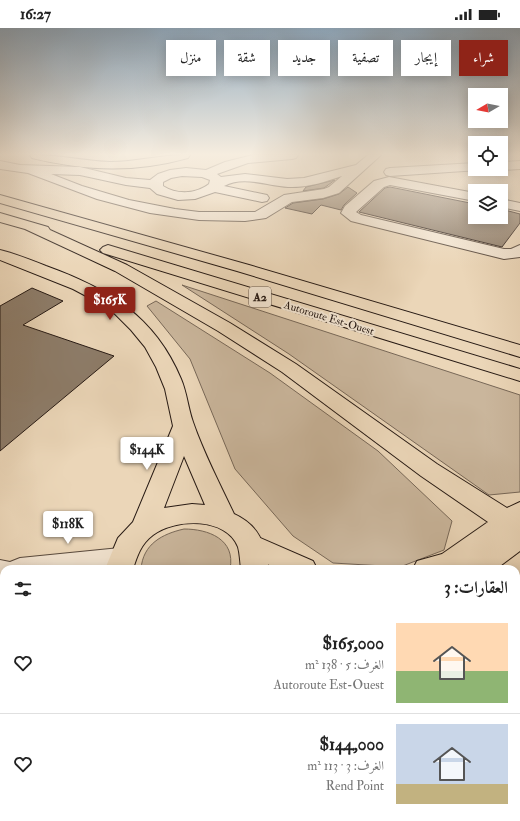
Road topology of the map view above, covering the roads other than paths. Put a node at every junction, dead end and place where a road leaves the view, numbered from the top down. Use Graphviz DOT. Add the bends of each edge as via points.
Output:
graph roads {
  1 [pos="86,192"];
  2 [pos="167,192"];
  3 [pos="202,192"];
  4 [pos="236,192"];
  5 [pos="330,192"];
  6 [pos="370,192"];
  7 [pos="447,192"];
  8 [pos="468,196"];
  9 [pos="262,198"];
  10 [pos="0,200"];
  11 [pos="508,204"];
  12 [pos="520,207"];
  13 [pos="0,217"];
  14 [pos="30,226"];
  15 [pos="520,250"];
  16 [pos="0,255"];
  17 [pos="520,351"];
  18 [pos="520,375"];
  19 [pos="183,427"];
  20 [pos="224,519"];
  21 [pos="517,525"];
  22 [pos="144,528"];
  23 [pos="253,557"];
  24 [pos="120,564"];
  25 [pos="100,565"];
  26 [pos="286,565"];
  27 [pos="440,565"];
  28 [pos="480,565"];
  1 -- 5 [label="street" via="173,214 202,217 258,216 286,199"];
  2 -- 3 [label="street" via="178,195 195,195"];
  4 -- 9 [label="street"];
  6 -- 15 [label="street" via="348,213 356,218 504,254 514,254"];
  7 -- 8 [label="street"];
  10 -- 17 [label="main road, Autoroute Est-Ouest / A2" via="243,268"];
  11 -- 12 [label="street"];
  13 -- 14 [label="main road, Autoroute Est-Ouest / A2"];
  14 -- 18 [label="main road, Autoroute Est-Ouest / A2"];
  14 -- 21 [label="main road" via="121,268 224,327 289,368 429,470"];
  16 -- 19 [label="main road" via="70,281 121,309 144,333 165,364 175,389"];
  19 -- 20 [label="main road"];
  19 -- 22 [label="main road"];
  20 -- 22 [label="main road" via="204,513 183,513 162,518"];
  20 -- 23 [label="main road" via="240,530"];
  21 -- 27 [label="main road"];
  21 -- 28 [label="main road"];
  22 -- 24 [label="main road" via="129,542"];
  23 -- 26 [label="main road"];
  24 -- 25 [label="street"];
}
